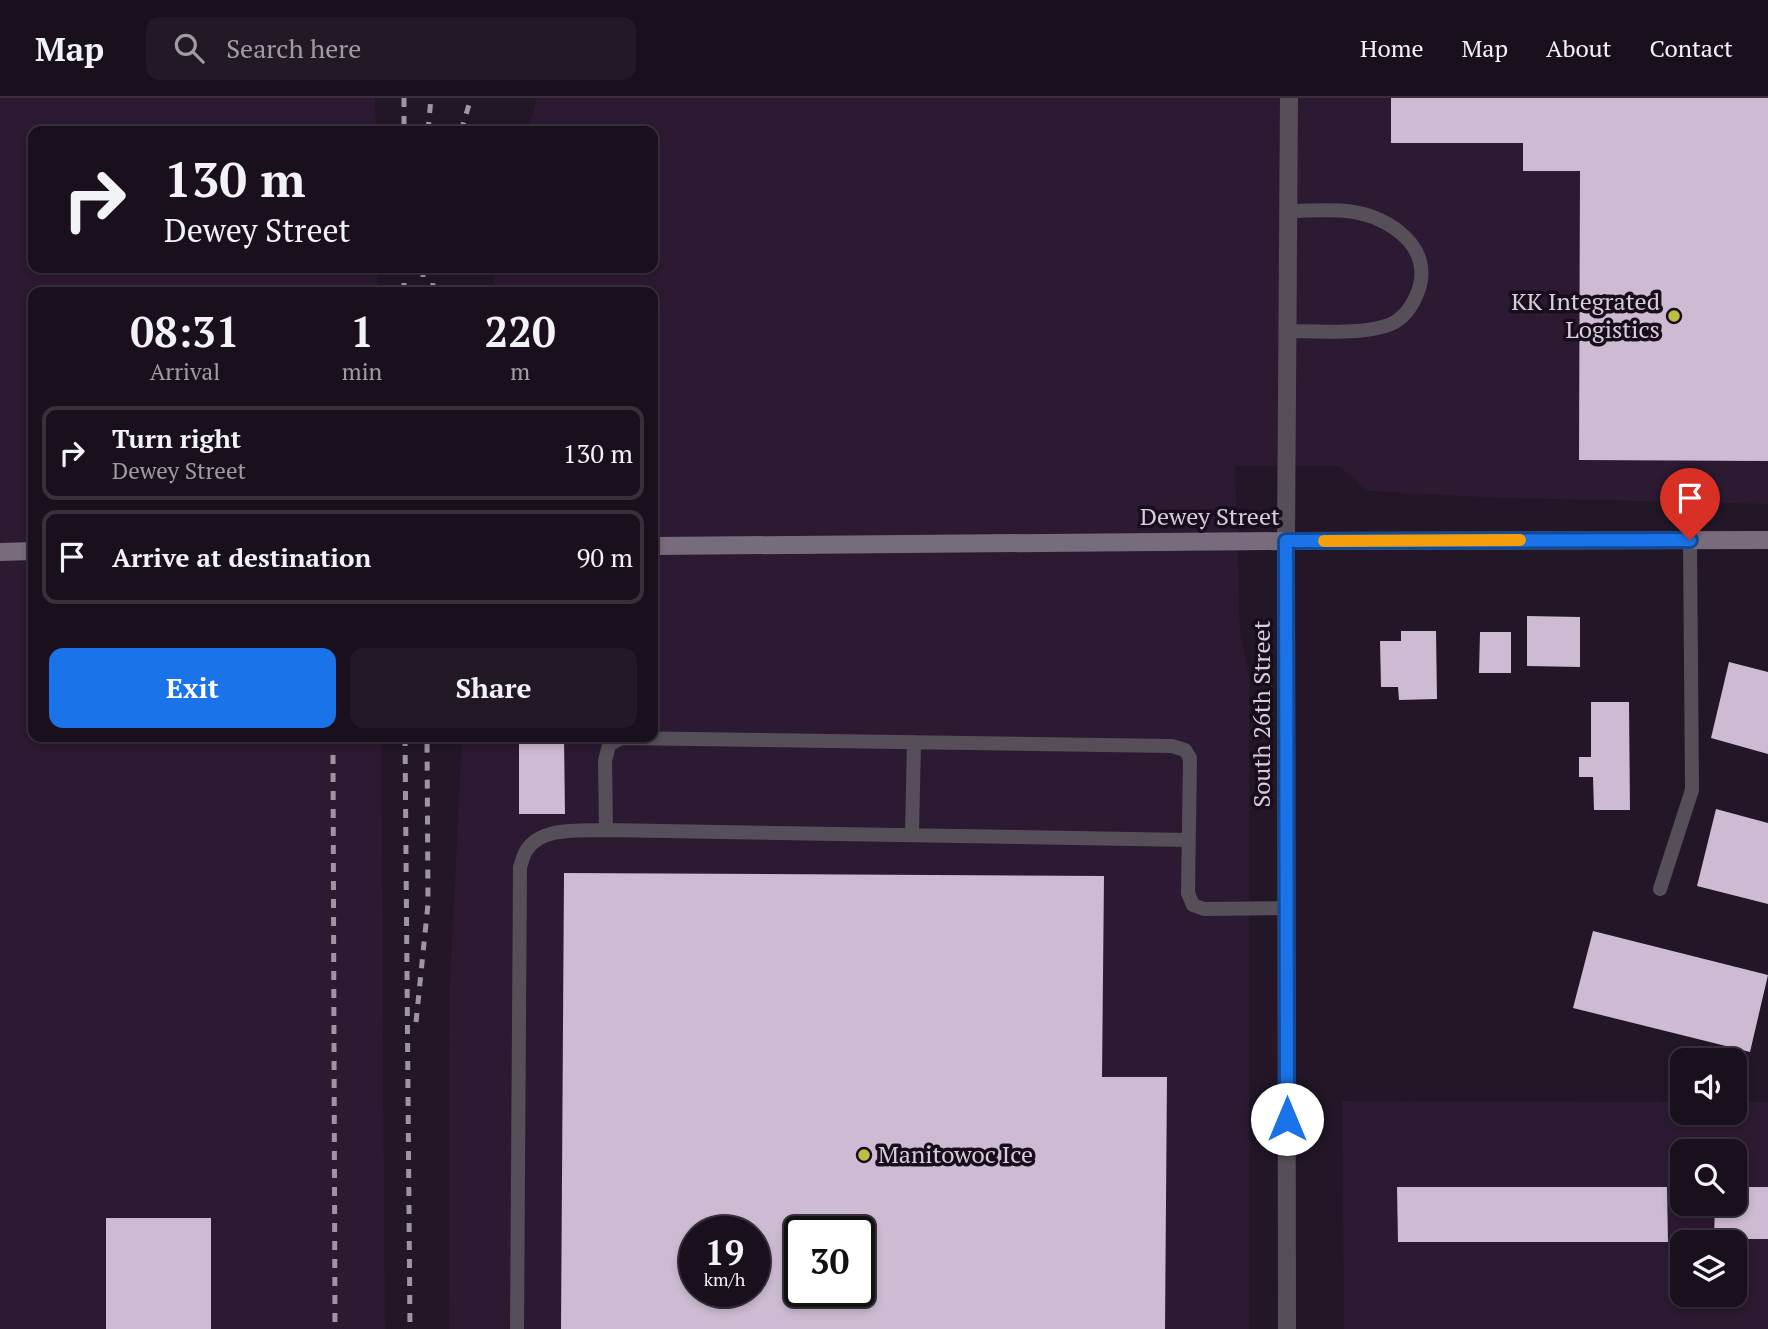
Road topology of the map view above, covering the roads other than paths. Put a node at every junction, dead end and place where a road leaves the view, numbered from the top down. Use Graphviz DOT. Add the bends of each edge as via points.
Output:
graph roads {
  1 [pos="1289,98"];
  2 [pos="1288,211"];
  3 [pos="1287,331"];
  4 [pos="1690,540"];
  5 [pos="1768,540"];
  6 [pos="1286,541"];
  7 [pos="658,546"];
  8 [pos="28,551"];
  9 [pos="0,552"];
  10 [pos="658,739"];
  11 [pos="614,742"];
  12 [pos="914,742"];
  13 [pos="606,830"];
  14 [pos="912,835"];
  15 [pos="1189,839"];
  16 [pos="1660,889"];
  17 [pos="1286,908"];
  18 [pos="517,1329"];
  19 [pos="1287,1329"];
  1 -- 2 [label="street, South 26th Street"];
  2 -- 3 [label="street, South 26th Street"];
  2 -- 3 [label="lane" via="1347,211 1382,220 1412,243 1422,270 1419,293 1398,321 1371,330"];
  3 -- 6 [label="street, South 26th Street"];
  4 -- 5 [label="street, Dewey Street"];
  4 -- 6 [label="street, Dewey Street"];
  4 -- 16 [label="lane" via="1692,790"];
  6 -- 7 [label="street, Dewey Street"];
  6 -- 17 [label="street, South 26th Street"];
  8 -- 9 [label="street"];
  10 -- 12 [label="lane"];
  11 -- 13 [label="lane" via="605,761"];
  12 -- 14 [label="lane"];
  12 -- 15 [label="lane" via="1172,746 1185,750 1189,758"];
  13 -- 14 [label="lane"];
  13 -- 18 [label="lane" via="540,837 526,850 520,867"];
  14 -- 15 [label="lane"];
  15 -- 17 [label="lane" via="1188,893 1193,905 1204,909"];
  17 -- 19 [label="street, South 26th Street"];
}
